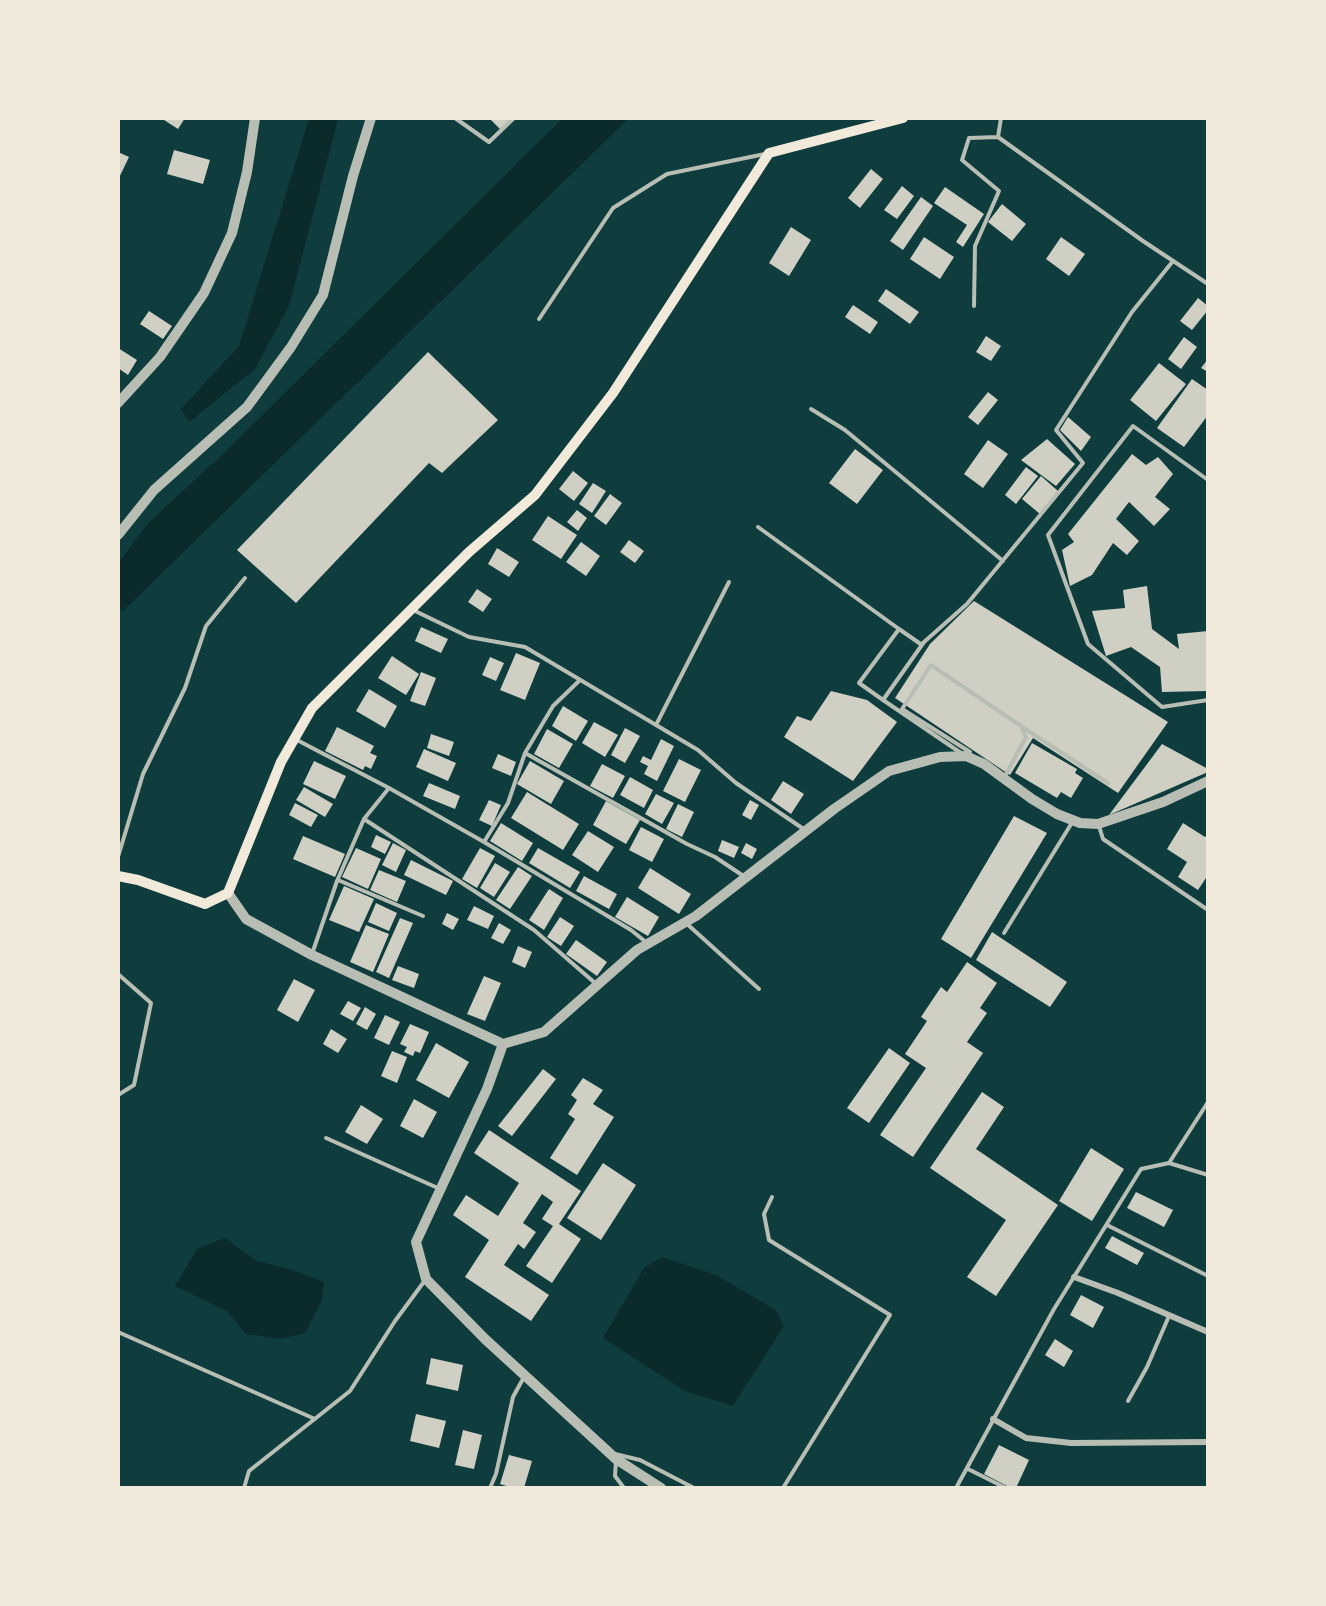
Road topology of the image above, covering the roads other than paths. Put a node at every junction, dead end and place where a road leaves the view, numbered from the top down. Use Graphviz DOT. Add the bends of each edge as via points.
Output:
graph roads {
  1 [pos="255,118"];
  2 [pos="371,118"];
  3 [pos="455,118"];
  4 [pos="514,118"];
  5 [pos="903,118"];
  6 [pos="1000,118"];
  7 [pos="998,137"];
  8 [pos="769,153"];
  9 [pos="1173,261"];
  10 [pos="1208,284"];
  11 [pos="974,306"];
  12 [pos="539,318"];
  13 [pos="118,404"];
  14 [pos="811,409"];
  15 [pos="1208,480"];
  16 [pos="758,527"];
  17 [pos="118,535"];
  18 [pos="1003,561"];
  19 [pos="245,578"];
  20 [pos="729,582"];
  21 [pos="412,610"];
  22 [pos="899,629"];
  23 [pos="922,645"];
  24 [pos="581,679"];
  25 [pos="883,700"];
  26 [pos="1208,700"];
  27 [pos="656,725"];
  28 [pos="1021,726"];
  29 [pos="295,739"];
  30 [pos="525,753"];
  31 [pos="968,754"];
  32 [pos="1005,777"];
  33 [pos="1208,781"];
  34 [pos="1108,783"];
  35 [pos="389,788"];
  36 [pos="364,819"];
  37 [pos="1073,820"];
  38 [pos="1098,824"];
  39 [pos="806,831"];
  40 [pos="484,842"];
  41 [pos="118,857"];
  42 [pos="118,876"];
  43 [pos="745,878"];
  44 [pos="338,880"];
  45 [pos="228,893"];
  46 [pos="1208,910"];
  47 [pos="423,916"];
  48 [pos="684,922"];
  49 [pos="1004,933"];
  50 [pos="648,943"];
  51 [pos="312,955"];
  52 [pos="118,974"];
  53 [pos="597,984"];
  54 [pos="759,989"];
  55 [pos="503,1044"];
  56 [pos="118,1095"];
  57 [pos="1208,1102"];
  58 [pos="326,1138"];
  59 [pos="1169,1163"];
  60 [pos="1208,1175"];
  61 [pos="440,1189"];
  62 [pos="772,1197"];
  63 [pos="1107,1224"];
  64 [pos="1208,1276"];
  65 [pos="1074,1277"];
  66 [pos="426,1279"];
  67 [pos="1169,1316"];
  68 [pos="118,1332"];
  69 [pos="1208,1332"];
  70 [pos="524,1376"];
  71 [pos="1128,1401"];
  72 [pos="315,1419"];
  73 [pos="993,1419"];
  74 [pos="1208,1442"];
  75 [pos="612,1456"];
  76 [pos="968,1469"];
  77 [pos="244,1488"];
  78 [pos="490,1488"];
  79 [pos="624,1488"];
  80 [pos="661,1488"];
  81 [pos="694,1488"];
  82 [pos="783,1488"];
  83 [pos="956,1488"];
  84 [pos="1006,1488"];
  1 -- 13 [label="street" via="232,232 204,293 160,357"];
  2 -- 17 [label="street" via="322,295 291,347 247,407 154,490"];
  3 -- 4 [label="lane" via="489,142"];
  5 -- 8 [label="main road"];
  6 -- 7 [label="lane"];
  7 -- 9 [label="lane"];
  7 -- 11 [label="lane" via="969,138 962,160 999,191 975,246"];
  8 -- 12 [label="lane" via="667,174 613,208"];
  8 -- 21 [label="main road" via="614,393 535,495 469,552"];
  9 -- 10 [label="lane"];
  9 -- 18 [label="lane" via="1132,312 1056,430 1083,463"];
  14 -- 18 [label="lane" via="845,430"];
  15 -- 26 [label="lane" via="1133,426 1048,535 1088,644 1162,707"];
  16 -- 22 [label="lane"];
  18 -- 23 [label="lane" via="967,604"];
  19 -- 41 [label="lane" via="206,626 184,688 143,774"];
  20 -- 27 [label="lane"];
  21 -- 24 [label="lane" via="469,637 525,647"];
  21 -- 29 [label="main road" via="312,708"];
  22 -- 23 [label="lane"];
  22 -- 25 [label="lane" via="859,683"];
  23 -- 25 [label="lane"];
  24 -- 27 [label="lane"];
  24 -- 30 [label="lane" via="553,706"];
  25 -- 31 [label="lane"];
  27 -- 39 [label="lane" via="698,750 736,783"];
  28 -- 31 [label="lane" via="931,665 902,709"];
  28 -- 32 [label="lane" via="1026,737"];
  28 -- 34 [label="lane"];
  29 -- 35 [label="lane"];
  29 -- 45 [label="main road"];
  30 -- 40 [label="lane" via="508,803"];
  30 -- 43 [label="lane" via="715,857"];
  31 -- 32 [label="street"];
  31 -- 39 [label="street" via="889,771"];
  32 -- 37 [label="street"];
  33 -- 38 [label="street" via="1163,802"];
  35 -- 36 [label="lane"];
  35 -- 40 [label="lane"];
  36 -- 44 [label="lane"];
  36 -- 53 [label="lane" via="534,930"];
  37 -- 38 [label="street"];
  37 -- 49 [label="lane"];
  38 -- 46 [label="lane" via="1103,839"];
  39 -- 43 [label="street"];
  40 -- 50 [label="lane"];
  42 -- 45 [label="main road" via="205,904"];
  43 -- 48 [label="street"];
  44 -- 47 [label="lane"];
  44 -- 51 [label="lane"];
  45 -- 51 [label="street" via="246,919"];
  48 -- 50 [label="street"];
  48 -- 54 [label="lane"];
  50 -- 53 [label="street"];
  51 -- 55 [label="street"];
  52 -- 56 [label="lane" via="151,1003 134,1085"];
  53 -- 55 [label="street" via="544,1032"];
  55 -- 61 [label="street" via="488,1089"];
  57 -- 59 [label="lane"];
  58 -- 61 [label="lane"];
  59 -- 60 [label="lane"];
  59 -- 63 [label="lane" via="1141,1169"];
  61 -- 66 [label="street" via="416,1242"];
  62 -- 82 [label="lane" via="764,1214 770,1240 890,1315"];
  63 -- 64 [label="lane"];
  63 -- 65 [label="lane"];
  65 -- 67 [label="street"];
  65 -- 73 [label="lane"];
  66 -- 70 [label="street"];
  66 -- 72 [label="lane" via="350,1391"];
  67 -- 69 [label="street"];
  67 -- 71 [label="lane"];
  68 -- 72 [label="lane"];
  70 -- 75 [label="street"];
  70 -- 78 [label="lane" via="513,1397"];
  72 -- 77 [label="lane" via="249,1471"];
  73 -- 74 [label="street" via="1026,1438 1071,1443"];
  73 -- 76 [label="lane"];
  75 -- 79 [label="lane" via="615,1476"];
  75 -- 80 [label="street"];
  75 -- 81 [label="lane" via="640,1460"];
  76 -- 83 [label="lane"];
  76 -- 84 [label="lane"];
}
